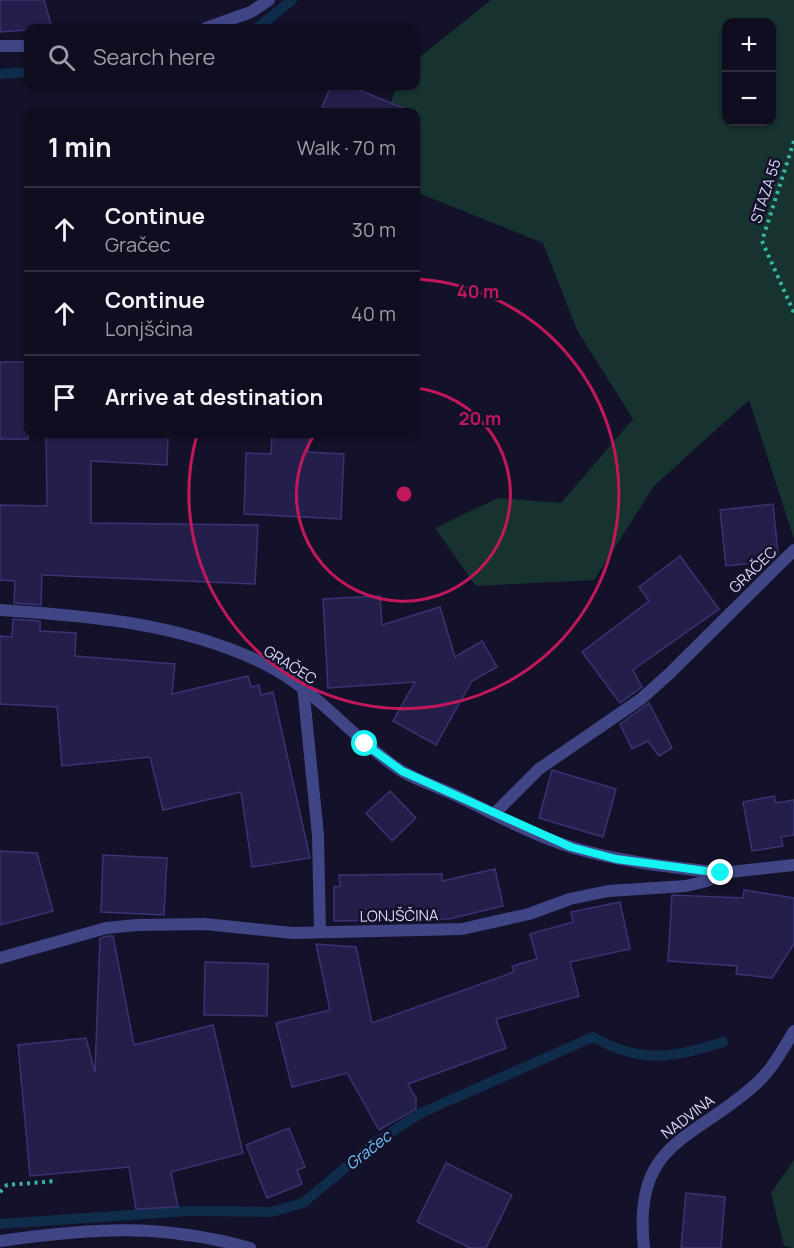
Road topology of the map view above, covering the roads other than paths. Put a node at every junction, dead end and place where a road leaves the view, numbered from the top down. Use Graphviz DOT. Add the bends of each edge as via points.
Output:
graph roads {
  1 [pos="269,0"];
  2 [pos="217,24"];
  3 [pos="0,46"];
  4 [pos="24,46"];
  5 [pos="794,550"];
  6 [pos="0,610"];
  7 [pos="303,686"];
  8 [pos="494,814"];
  9 [pos="794,865"];
  10 [pos="721,873"];
  11 [pos="320,931"];
  12 [pos="0,958"];
  13 [pos="794,1031"];
  14 [pos="0,1241"];
  15 [pos="250,1248"];
  16 [pos="644,1248"];
  1 -- 2 [label="street" via="251,12"];
  3 -- 4 [label="street"];
  5 -- 8 [label="street, GRAČEC" via="669,674 640,699 539,768"];
  6 -- 7 [label="street, GRAČEC" via="84,615 188,634 266,665"];
  7 -- 8 [label="street, GRAČEC" via="365,744 402,771"];
  7 -- 11 [label="street" via="317,824"];
  8 -- 10 [label="street" via="571,847 616,859"];
  9 -- 10 [label="street, LONJŠČINA"];
  10 -- 11 [label="street, LONJŠČINA" via="686,886 608,891 570,899 520,917 462,929"];
  11 -- 12 [label="street, LONJŠČINA" via="292,933 205,924 137,925 106,928"];
  13 -- 16 [label="street, NADVINA" via="757,1083 675,1142 657,1163 644,1208"];
  14 -- 15 [label="street" via="141,1229"];
}
